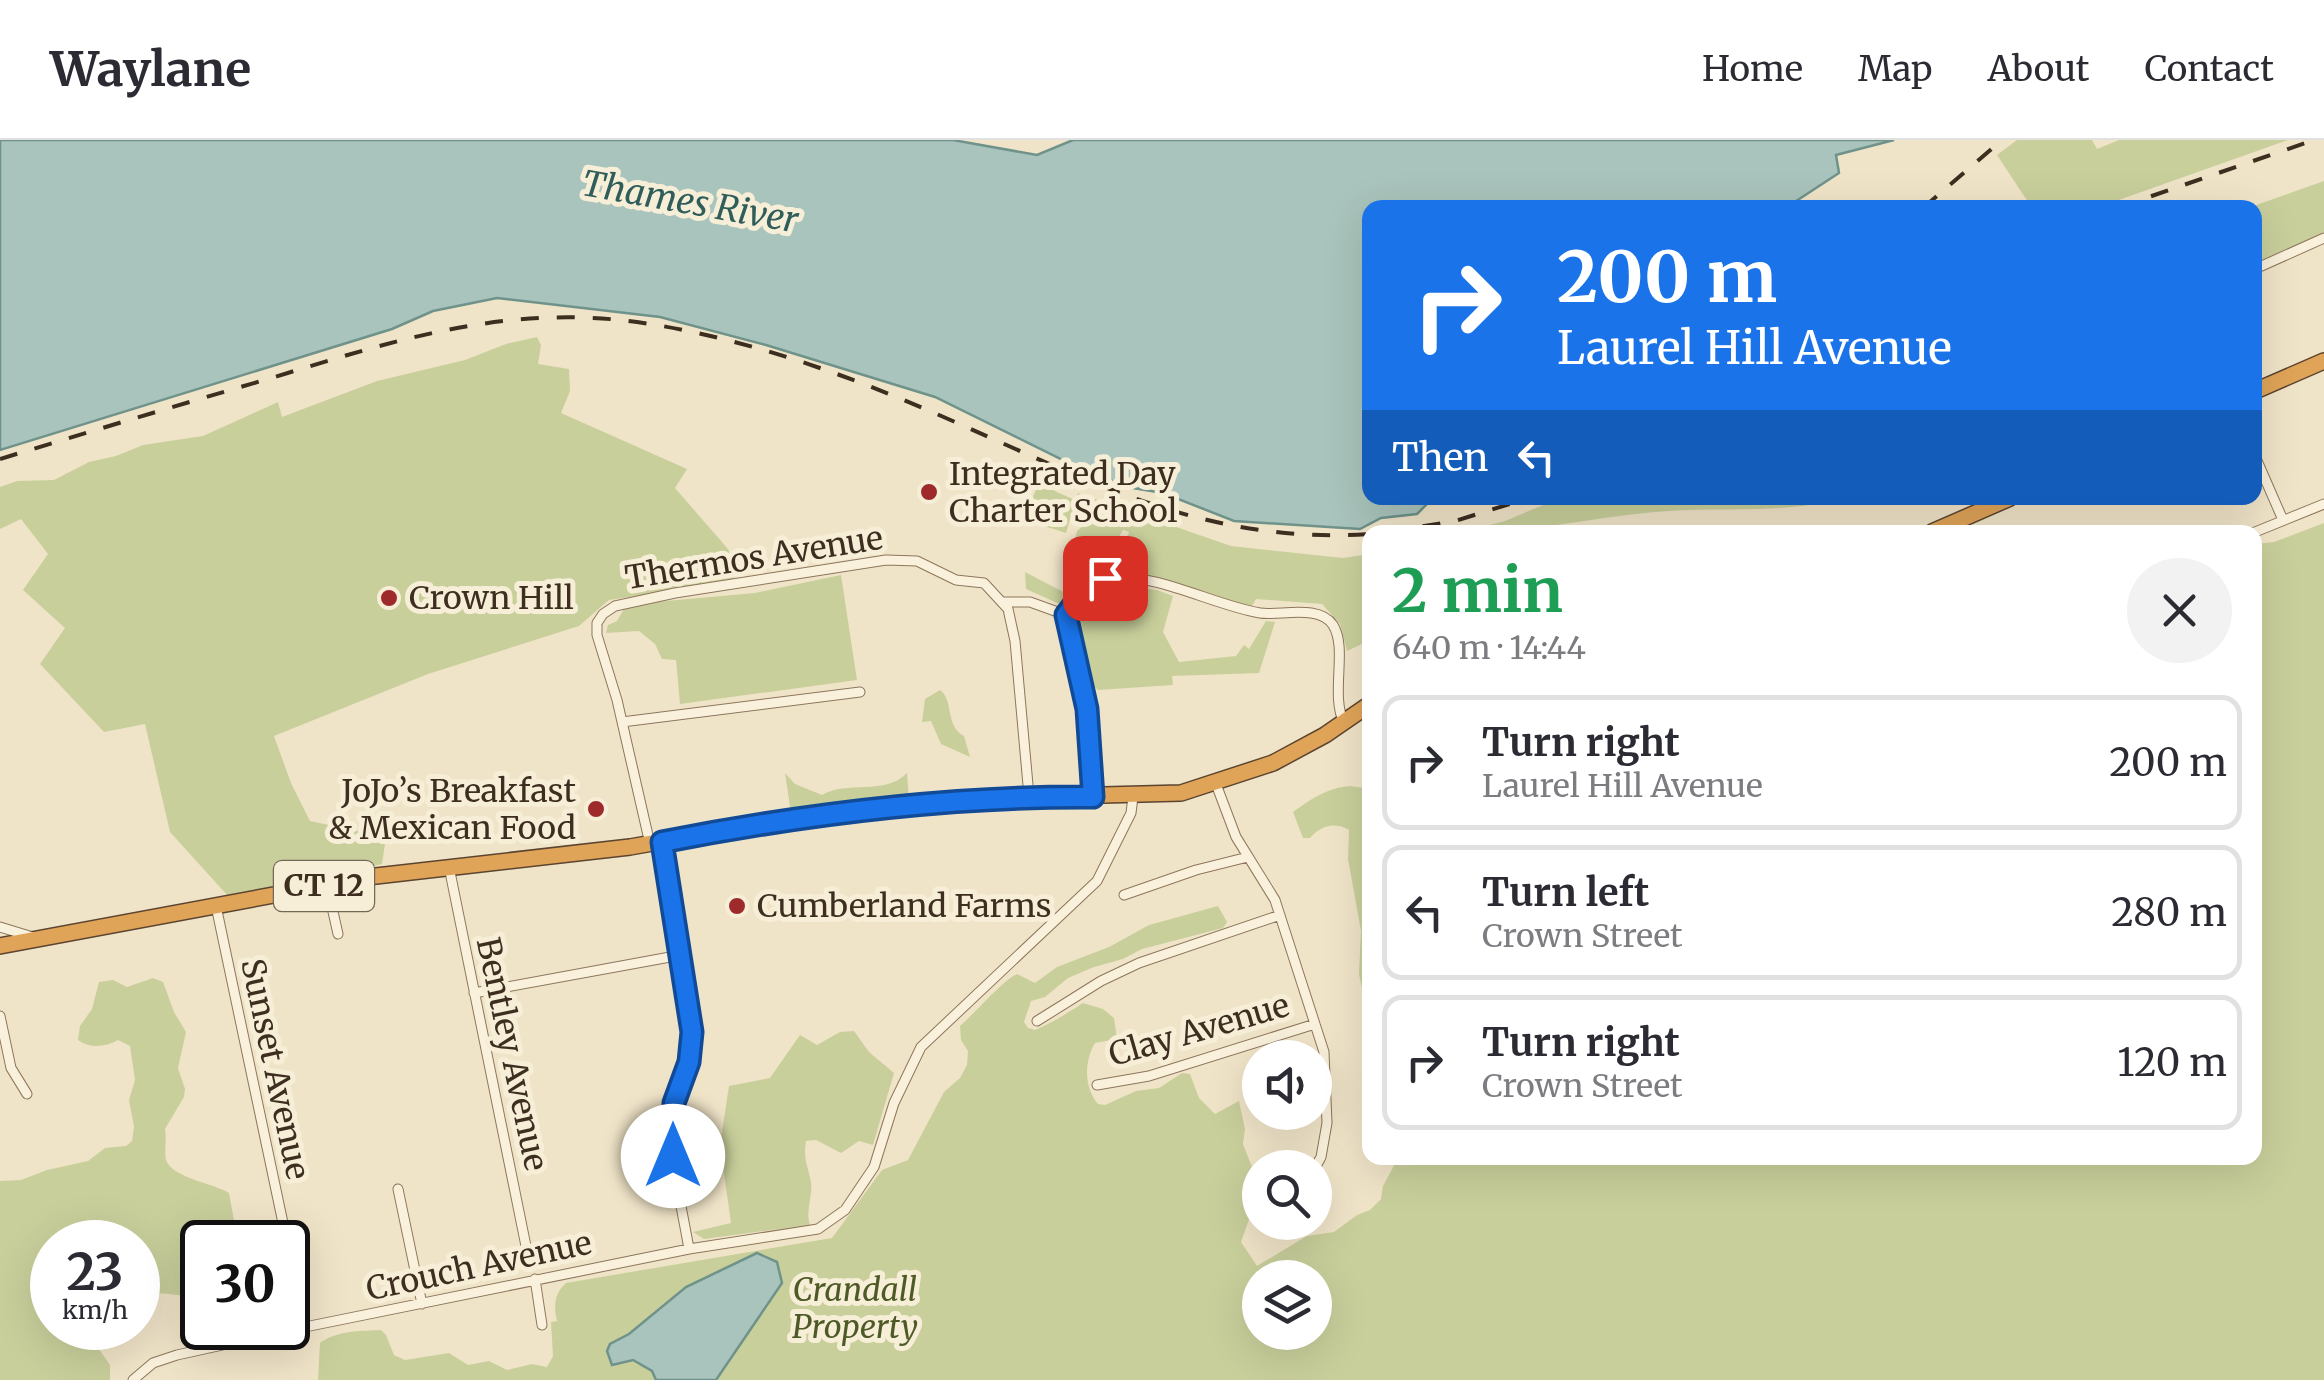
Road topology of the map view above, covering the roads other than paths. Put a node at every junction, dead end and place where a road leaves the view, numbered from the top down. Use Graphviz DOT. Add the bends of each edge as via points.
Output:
graph roads {
  1 [pos="2324,238"];
  2 [pos="2262,266"];
  3 [pos="2324,361"];
  4 [pos="2262,388"];
  5 [pos="2262,471"];
  6 [pos="2324,504"];
  7 [pos="1994,505"];
  8 [pos="2284,520"];
  9 [pos="1948,525"];
  10 [pos="2262,529"];
  11 [pos="1003,602"];
  12 [pos="1066,615"];
  13 [pos="860,692"];
  14 [pos="1362,710"];
  15 [pos="622,722"];
  16 [pos="1344,722"];
  17 [pos="1216,784"];
  18 [pos="1029,796"];
  19 [pos="1093,797"];
  20 [pos="1133,797"];
  21 [pos="656,842"];
  22 [pos="1248,857"];
  23 [pos="449,867"];
  24 [pos="326,886"];
  25 [pos="1124,896"];
  26 [pos="216,906"];
  27 [pos="1280,914"];
  28 [pos="0,927"];
  29 [pos="338,934"];
  30 [pos="38,939"];
  31 [pos="0,946"];
  32 [pos="681,955"];
  33 [pos="474,993"];
  34 [pos="0,1016"];
  35 [pos="1037,1021"];
  36 [pos="1315,1024"];
  37 [pos="1098,1085"];
  38 [pos="27,1094"];
  39 [pos="1322,1150"];
  40 [pos="398,1189"];
  41 [pos="282,1220"];
  42 [pos="689,1249"];
  43 [pos="527,1251"];
  44 [pos="535,1279"];
  45 [pos="422,1304"];
  46 [pos="542,1325"];
  47 [pos="310,1326"];
  48 [pos="203,1350"];
  49 [pos="133,1380"];
  1 -- 2 [label="street"];
  3 -- 4 [label="highway"];
  5 -- 8 [label="street"];
  6 -- 8 [label="street"];
  7 -- 9 [label="highway"];
  8 -- 10 [label="street"];
  11 -- 12 [label="street" via="1025,600"];
  11 -- 15 [label="street, Thermos Avenue" via="984,583 899,559 615,606 597,630"];
  11 -- 18 [label="street" via="1012,620"];
  12 -- 16 [label="street" via="1090,586 1118,578 1238,609 1321,616 1336,633"];
  12 -- 19 [label="street" via="1087,709"];
  13 -- 15 [label="street"];
  14 -- 16 [label="highway, CT 12"];
  15 -- 21 [label="street, Thermos Avenue"];
  16 -- 17 [label="highway, CT 12" via="1273,763"];
  17 -- 20 [label="highway, CT 12"];
  17 -- 22 [label="street"];
  18 -- 19 [label="highway, CT 12"];
  18 -- 21 [label="highway, CT 12" via="805,816"];
  19 -- 20 [label="highway, CT 12"];
  20 -- 42 [label="street, Crouch Avenue" via="1096,881 921,1047 874,1167 839,1217 818,1230"];
  21 -- 23 [label="highway, CT 12"];
  21 -- 32 [label="street, Thermos Avenue"];
  22 -- 25 [label="street"];
  22 -- 27 [label="street"];
  23 -- 24 [label="highway, CT 12"];
  23 -- 33 [label="street, Bentley Avenue"];
  24 -- 26 [label="highway, CT 12"];
  24 -- 29 [label="street"];
  26 -- 30 [label="highway, CT 12"];
  26 -- 41 [label="street, Sunset Avenue"];
  27 -- 35 [label="street" via="1139,963"];
  27 -- 36 [label="street"];
  28 -- 30 [label="street"];
  30 -- 31 [label="highway, CT 12"];
  32 -- 33 [label="street"];
  32 -- 42 [label="street, Thermos Avenue" via="692,1042 674,1098 671,1140"];
  33 -- 43 [label="street, Bentley Avenue"];
  34 -- 38 [label="street" via="11,1068"];
  36 -- 37 [label="street, Clay Avenue" via="1150,1076"];
  36 -- 39 [label="street" via="1325,1058"];
  40 -- 45 [label="street"];
  42 -- 44 [label="street, Crouch Avenue"];
  44 -- 45 [label="street, Crouch Avenue"];
  44 -- 46 [label="street"];
  45 -- 47 [label="street, Crouch Avenue"];
  48 -- 49 [label="street, Crouch Avenue" via="154,1363"];
}
